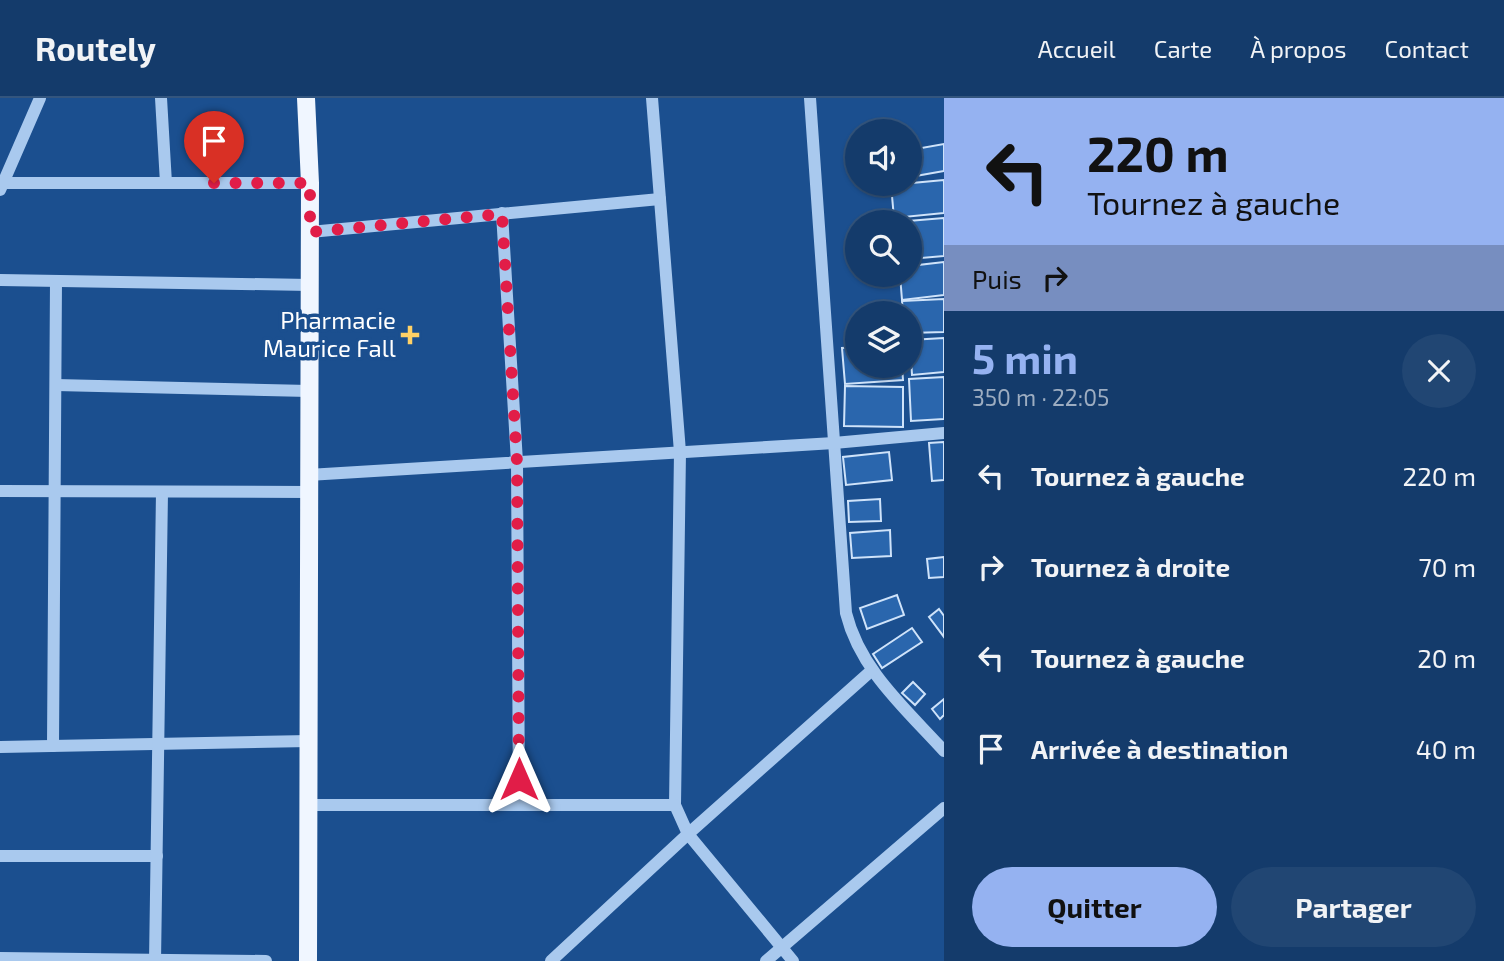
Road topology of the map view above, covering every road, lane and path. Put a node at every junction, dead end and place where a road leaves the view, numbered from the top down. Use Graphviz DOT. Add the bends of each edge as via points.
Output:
graph roads {
  1 [pos="40,98"];
  2 [pos="161,98"];
  3 [pos="306,98"];
  4 [pos="652,98"];
  5 [pos="810,98"];
  6 [pos="166,183"];
  7 [pos="310,183"];
  8 [pos="2,187"];
  9 [pos="660,199"];
  10 [pos="502,214"];
  11 [pos="310,232"];
  12 [pos="0,280"];
  13 [pos="56,281"];
  14 [pos="310,285"];
  15 [pos="56,385"];
  16 [pos="309,391"];
  17 [pos="944,432"];
  18 [pos="834,443"];
  19 [pos="680,452"];
  20 [pos="517,462"];
  21 [pos="309,484"];
  22 [pos="0,491"];
  23 [pos="55,491"];
  24 [pos="162,492"];
  25 [pos="871,671"];
  26 [pos="309,741"];
  27 [pos="158,744"];
  28 [pos="53,746"];
  29 [pos="0,747"];
  30 [pos="944,751"];
  31 [pos="519,805"];
  32 [pos="676,805"];
  33 [pos="308,806"];
  34 [pos="944,808"];
  35 [pos="688,834"];
  36 [pos="0,856"];
  37 [pos="157,856"];
  38 [pos="781,948"];
  39 [pos="0,958"];
  40 [pos="155,960"];
  41 [pos="266,961"];
  42 [pos="308,961"];
  43 [pos="551,961"];
  44 [pos="766,961"];
  45 [pos="793,961"];
  1 -- 8 [label="street"];
  2 -- 6 [label="street"];
  3 -- 7 [label="main road"];
  4 -- 9 [label="street"];
  5 -- 18 [label="street"];
  6 -- 7 [label="street"];
  6 -- 8 [label="street"];
  7 -- 11 [label="main road"];
  9 -- 10 [label="street"];
  9 -- 19 [label="street"];
  10 -- 11 [label="street"];
  10 -- 20 [label="street"];
  11 -- 14 [label="main road"];
  12 -- 13 [label="street"];
  13 -- 14 [label="street"];
  13 -- 15 [label="street"];
  14 -- 16 [label="main road"];
  15 -- 16 [label="street"];
  15 -- 23 [label="street"];
  16 -- 21 [label="main road"];
  17 -- 18 [label="street"];
  18 -- 19 [label="street"];
  18 -- 25 [label="street" via="846,613"];
  19 -- 20 [label="street"];
  19 -- 32 [label="street"];
  20 -- 21 [label="street"];
  20 -- 31 [label="street"];
  21 -- 24 [label="street"];
  21 -- 26 [label="main road"];
  22 -- 23 [label="street"];
  23 -- 24 [label="street"];
  23 -- 28 [label="street"];
  24 -- 27 [label="street"];
  25 -- 30 [label="street"];
  25 -- 35 [label="street"];
  26 -- 27 [label="street"];
  26 -- 33 [label="main road"];
  27 -- 28 [label="street"];
  27 -- 37 [label="street"];
  28 -- 29 [label="street"];
  31 -- 32 [label="street"];
  31 -- 33 [label="street"];
  32 -- 35 [label="street"];
  33 -- 42 [label="main road"];
  34 -- 38 [label="street"];
  35 -- 38 [label="street"];
  35 -- 43 [label="street"];
  36 -- 37 [label="street"];
  37 -- 40 [label="street"];
  38 -- 44 [label="street"];
  38 -- 45 [label="street"];
  39 -- 40 [label="street"];
  40 -- 41 [label="street"];
}
